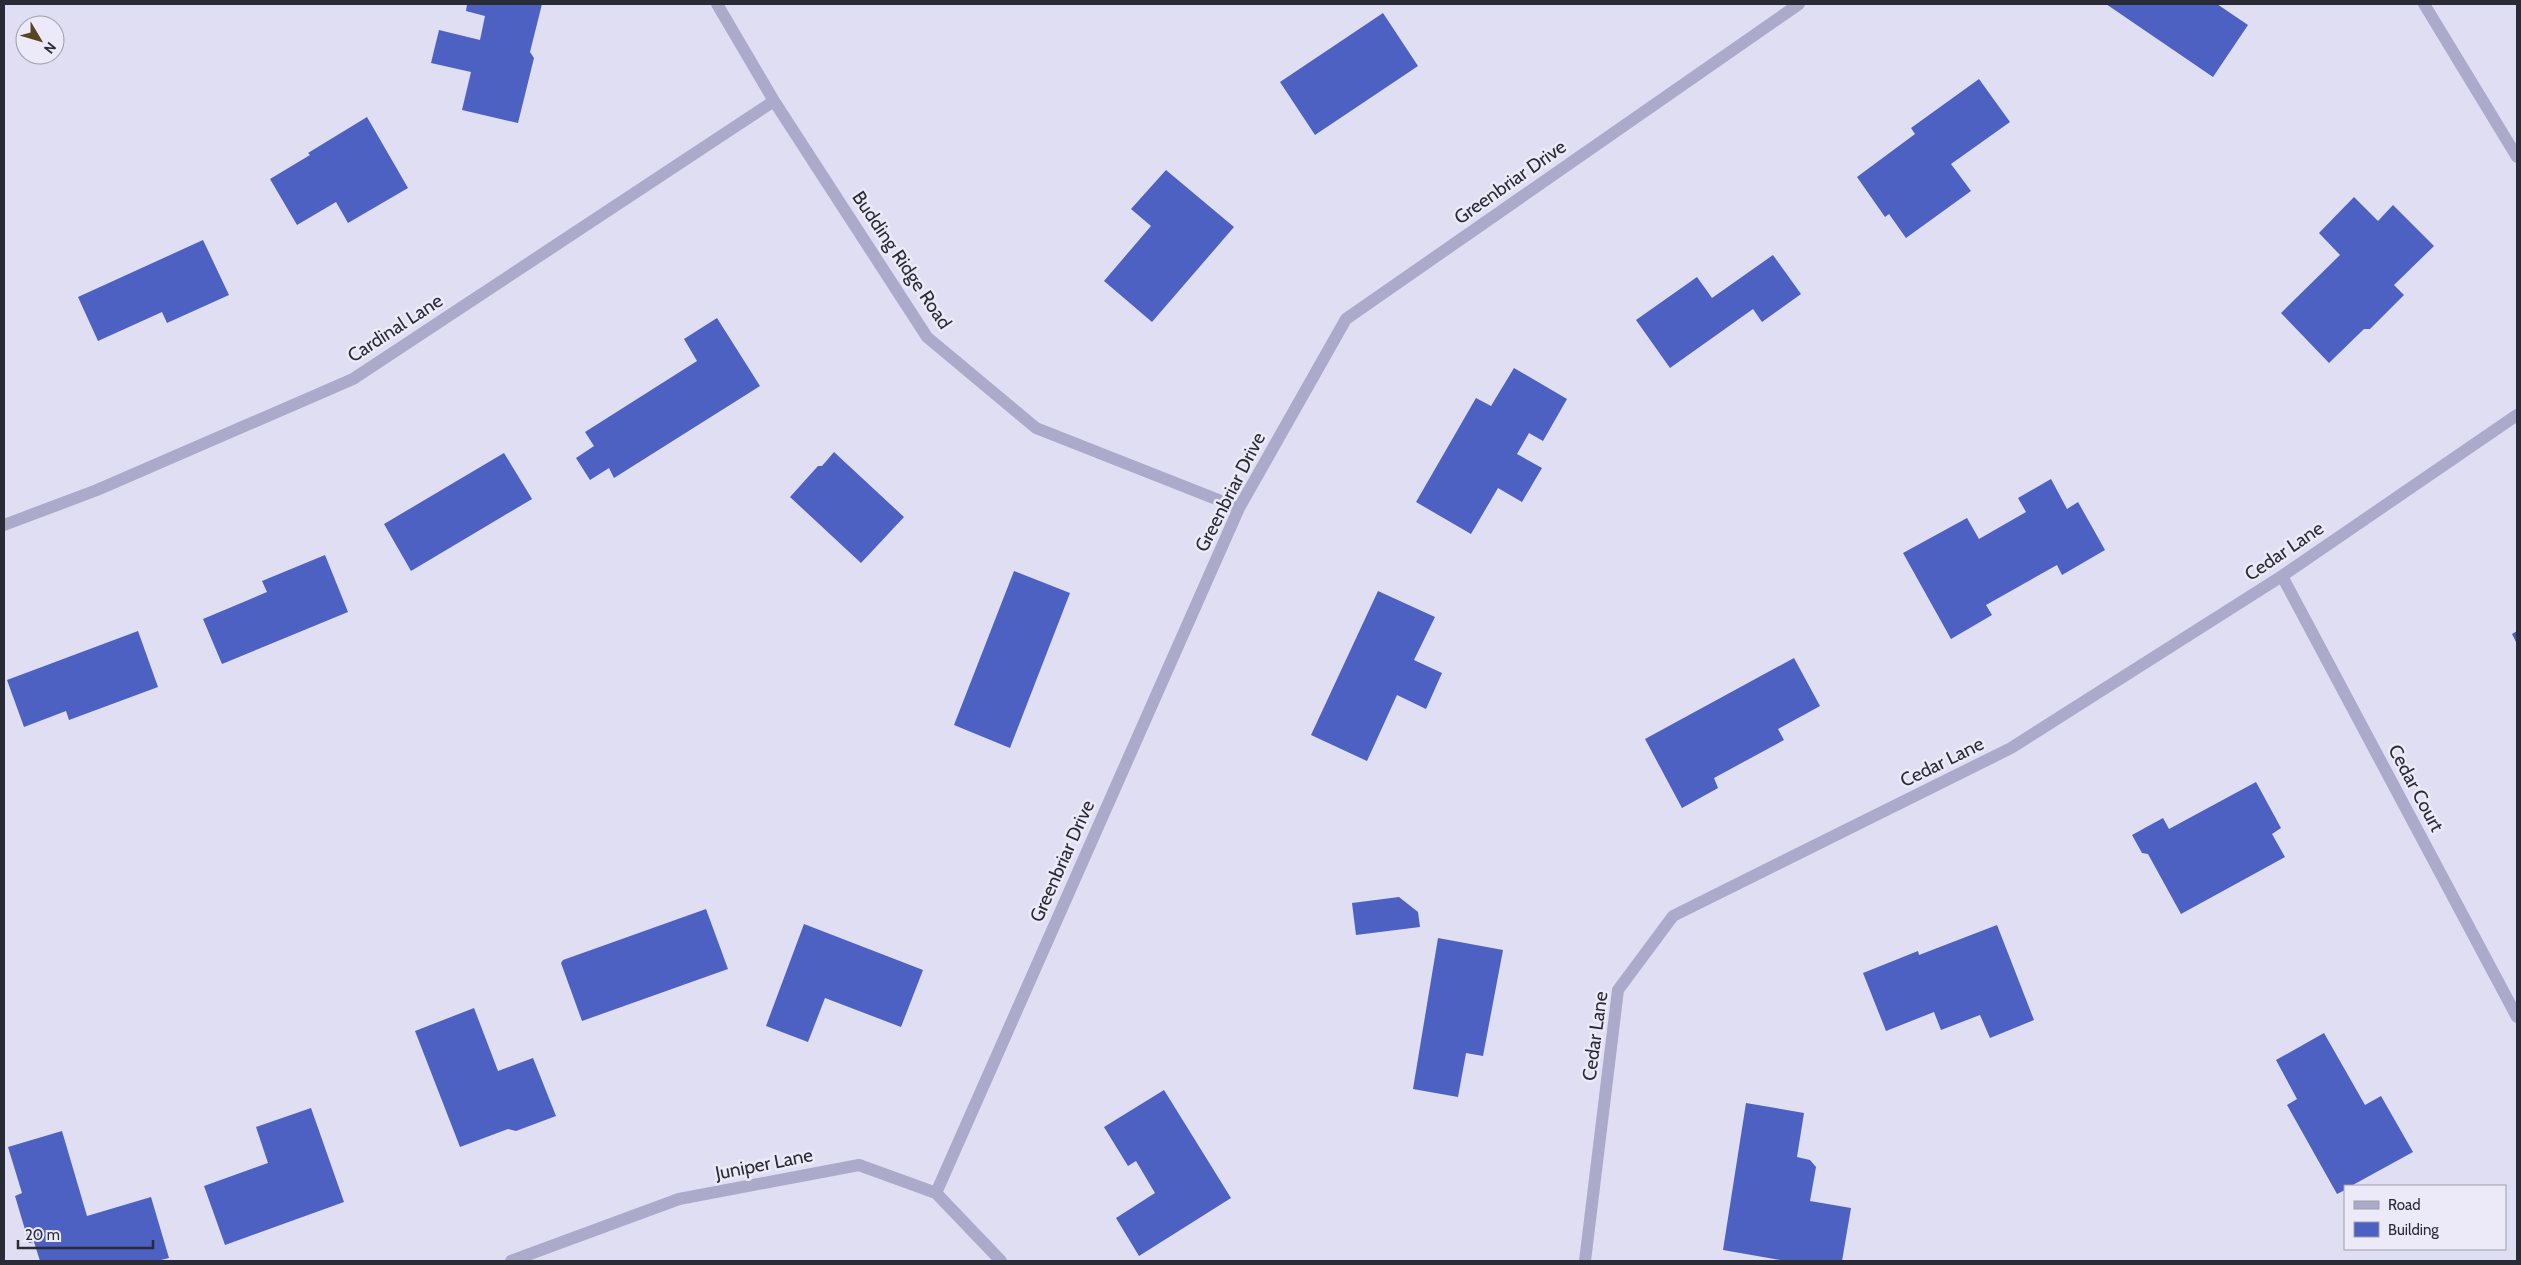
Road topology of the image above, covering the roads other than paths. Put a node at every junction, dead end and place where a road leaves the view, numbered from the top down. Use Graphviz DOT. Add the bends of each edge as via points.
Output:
graph roads {
  1 [pos="717,4"];
  2 [pos="1799,4"];
  3 [pos="2424,4"];
  4 [pos="774,101"];
  5 [pos="2517,157"];
  6 [pos="2517,415"];
  7 [pos="1238,508"];
  8 [pos="4,525"];
  9 [pos="2282,576"];
  10 [pos="2517,1018"];
  11 [pos="936,1193"];
  12 [pos="511,1261"];
  13 [pos="1001,1261"];
  14 [pos="1586,1261"];
  1 -- 4 [label="street, Budding Ridge Road"];
  2 -- 7 [label="street, Greenbriar Drive" via="1346,319"];
  3 -- 5 [label="street"];
  4 -- 7 [label="street, Budding Ridge Road" via="927,337 1036,428"];
  4 -- 8 [label="street, Cardinal Lane" via="353,379 97,490"];
  6 -- 9 [label="street, Cedar Lane"];
  7 -- 11 [label="street, Greenbriar Drive"];
  9 -- 10 [label="street, Cedar Court"];
  9 -- 14 [label="street, Cedar Lane" via="2011,748 1673,916 1618,990"];
  11 -- 12 [label="street, Juniper Lane" via="858,1165 679,1199"];
  11 -- 13 [label="street, Juniper Lane"];
}
